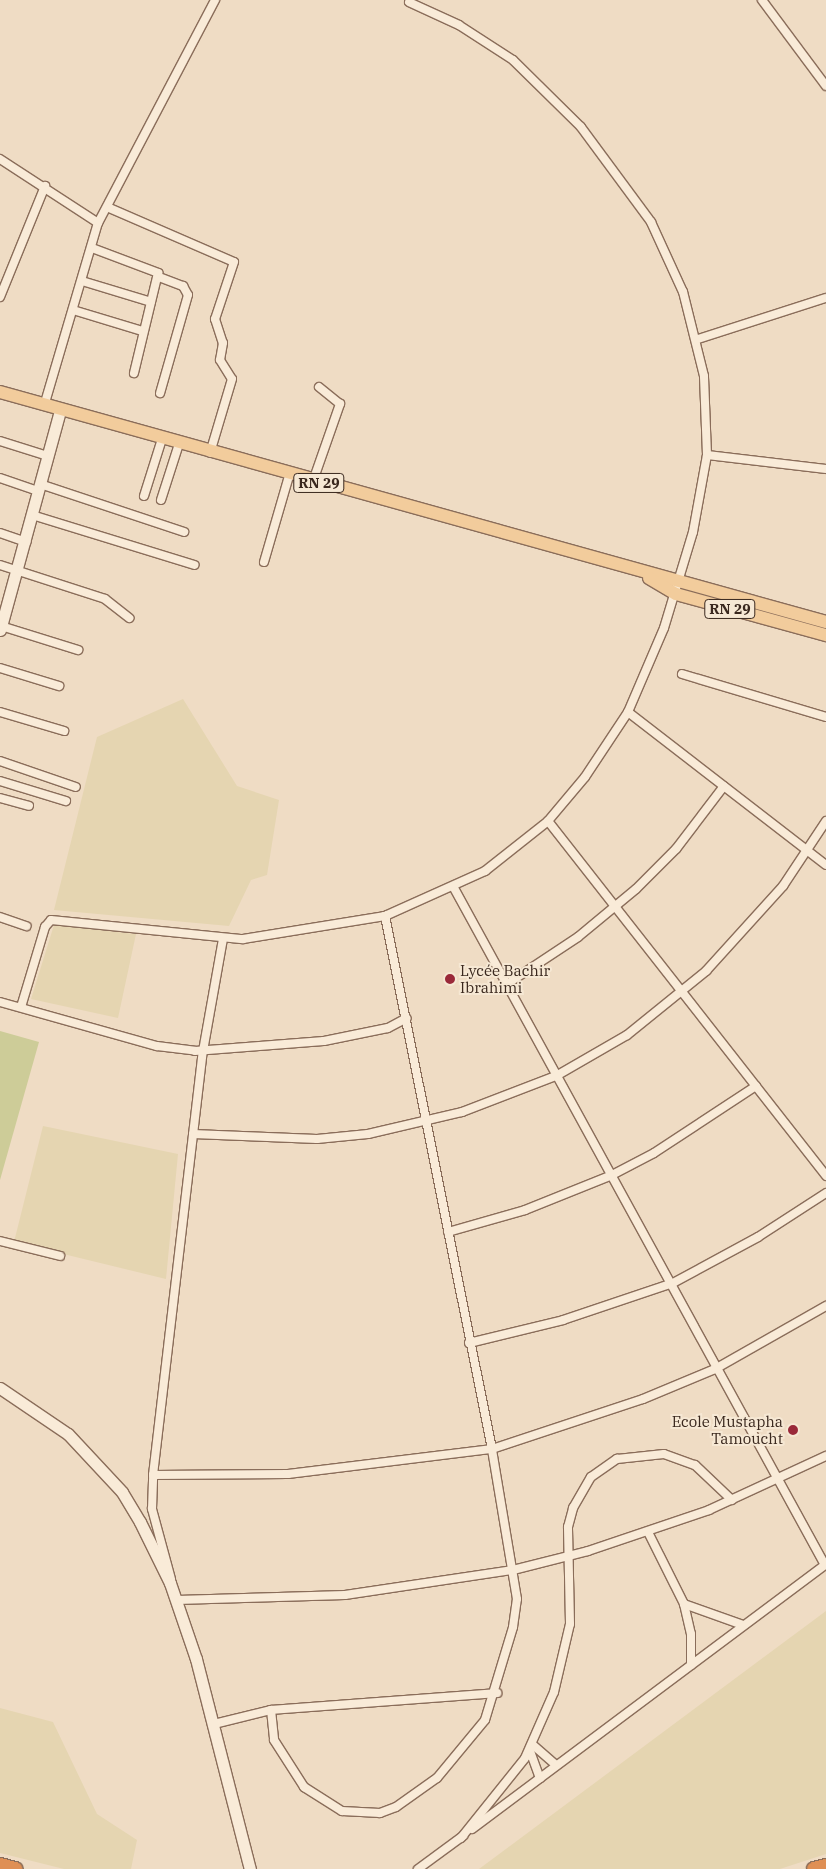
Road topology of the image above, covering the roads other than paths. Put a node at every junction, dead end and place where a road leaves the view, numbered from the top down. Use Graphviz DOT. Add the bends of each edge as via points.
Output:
graph roads {
  1 [pos="215,0"];
  2 [pos="762,0"];
  3 [pos="409,2"];
  4 [pos="826,86"];
  5 [pos="0,159"];
  6 [pos="45,186"];
  7 [pos="106,207"];
  8 [pos="98,224"];
  9 [pos="92,248"];
  10 [pos="159,277"];
  11 [pos="82,281"];
  12 [pos="0,297"];
  13 [pos="826,298"];
  14 [pos="151,302"];
  15 [pos="74,310"];
  16 [pos="142,331"];
  17 [pos="698,339"];
  18 [pos="134,373"];
  19 [pos="319,387"];
  20 [pos="0,392"];
  21 [pos="160,393"];
  22 [pos="44,406"];
  23 [pos="60,411"];
  24 [pos="162,439"];
  25 [pos="0,441"];
  26 [pos="179,444"];
  27 [pos="210,453"];
  28 [pos="707,455"];
  29 [pos="48,456"];
  30 [pos="826,469"];
  31 [pos="289,476"];
  32 [pos="0,478"];
  33 [pos="313,481"];
  34 [pos="39,488"];
  35 [pos="144,496"];
  36 [pos="161,500"];
  37 [pos="32,515"];
  38 [pos="184,532"];
  39 [pos="0,533"];
  40 [pos="26,542"];
  41 [pos="264,562"];
  42 [pos="0,564"];
  43 [pos="195,565"];
  44 [pos="18,570"];
  45 [pos="638,572"];
  46 [pos="680,581"];
  47 [pos="676,594"];
  48 [pos="129,618"];
  49 [pos="826,622"];
  50 [pos="0,629"];
  51 [pos="826,635"];
  52 [pos="78,650"];
  53 [pos="0,668"];
  54 [pos="682,674"];
  55 [pos="59,686"];
  56 [pos="0,712"];
  57 [pos="628,712"];
  58 [pos="826,717"];
  59 [pos="64,731"];
  60 [pos="0,761"];
  61 [pos="0,781"];
  62 [pos="724,786"];
  63 [pos="76,787"];
  64 [pos="0,798"];
  65 [pos="66,800"];
  66 [pos="29,806"];
  67 [pos="548,821"];
  68 [pos="826,821"];
  69 [pos="808,851"];
  70 [pos="826,865"];
  71 [pos="454,888"];
  72 [pos="616,907"];
  73 [pos="385,916"];
  74 [pos="0,917"];
  75 [pos="26,926"];
  76 [pos="223,939"];
  77 [pos="507,984"];
  78 [pos="682,992"];
  79 [pos="0,1002"];
  80 [pos="22,1007"];
  81 [pos="407,1018"];
  82 [pos="203,1051"];
  83 [pos="556,1076"];
  84 [pos="756,1086"];
  85 [pos="425,1123"];
  86 [pos="193,1134"];
  87 [pos="612,1174"];
  88 [pos="826,1176"];
  89 [pos="826,1193"];
  90 [pos="448,1232"];
  91 [pos="0,1241"];
  92 [pos="60,1256"];
  93 [pos="673,1283"];
  94 [pos="826,1306"];
  95 [pos="469,1343"];
  96 [pos="715,1369"];
  97 [pos="0,1388"];
  98 [pos="492,1449"];
  99 [pos="826,1456"];
  100 [pos="153,1475"];
  101 [pos="776,1482"];
  102 [pos="732,1500"];
  103 [pos="648,1532"];
  104 [pos="568,1557"];
  105 [pos="826,1564"];
  106 [pos="513,1570"];
  107 [pos="170,1583"];
  108 [pos="177,1600"];
  109 [pos="684,1604"];
  110 [pos="743,1625"];
  111 [pos="691,1665"];
  112 [pos="497,1693"];
  113 [pos="271,1710"];
  114 [pos="214,1724"];
  115 [pos="531,1748"];
  116 [pos="556,1765"];
  117 [pos="540,1778"];
  118 [pos="460,1838"];
  119 [pos="0,1865"];
  120 [pos="826,1866"];
  121 [pos="15,1869"];
  122 [pos="250,1869"];
  123 [pos="418,1869"];
  124 [pos="814,1869"];
  1 -- 7 [label="street"];
  2 -- 4 [label="street"];
  3 -- 17 [label="street" via="459,25 513,60 581,127 652,222 683,292"];
  5 -- 6 [label="street"];
  6 -- 8 [label="street"];
  6 -- 12 [label="street"];
  7 -- 8 [label="street"];
  7 -- 27 [label="street" via="234,262 215,319 223,343 220,360 232,378"];
  8 -- 9 [label="street"];
  9 -- 10 [label="street" via="155,270"];
  9 -- 11 [label="street"];
  10 -- 14 [label="street"];
  10 -- 21 [label="street" via="183,286 188,294"];
  11 -- 14 [label="street"];
  11 -- 15 [label="street"];
  13 -- 17 [label="street"];
  14 -- 16 [label="street"];
  15 -- 16 [label="street"];
  15 -- 22 [label="street"];
  16 -- 18 [label="street"];
  17 -- 28 [label="street"];
  19 -- 33 [label="street" via="340,404"];
  20 -- 22 [label="main road, RN 29"];
  22 -- 23 [label="main road, RN 29"];
  23 -- 24 [label="main road, RN 29"];
  23 -- 29 [label="main road"];
  24 -- 26 [label="main road, RN 29"];
  24 -- 35 [label="street"];
  25 -- 29 [label="street"];
  26 -- 27 [label="main road, RN 29"];
  26 -- 36 [label="street"];
  27 -- 31 [label="main road, RN 29"];
  28 -- 30 [label="street"];
  28 -- 46 [label="street"];
  29 -- 34 [label="main road"];
  31 -- 33 [label="main road, RN 29"];
  31 -- 41 [label="street"];
  32 -- 34 [label="street"];
  33 -- 45 [label="main road, RN 29"];
  34 -- 37 [label="main road"];
  34 -- 38 [label="street"];
  37 -- 40 [label="main road"];
  37 -- 43 [label="street"];
  39 -- 40 [label="street"];
  40 -- 44 [label="main road"];
  42 -- 44 [label="street"];
  44 -- 48 [label="street" via="105,599"];
  44 -- 50 [label="main road"];
  45 -- 46 [label="main road, RN 29"];
  45 -- 47 [label="main road, RN 29"];
  46 -- 47 [label="street"];
  46 -- 49 [label="main road, RN 29"];
  47 -- 51 [label="main road, RN 29"];
  47 -- 57 [label="street"];
  50 -- 52 [label="street"];
  53 -- 55 [label="street"];
  54 -- 58 [label="street"];
  56 -- 59 [label="street"];
  57 -- 62 [label="street"];
  57 -- 67 [label="street" via="585,777"];
  60 -- 63 [label="street"];
  61 -- 65 [label="street"];
  62 -- 69 [label="street"];
  62 -- 72 [label="street" via="676,848"];
  64 -- 66 [label="street"];
  67 -- 71 [label="street" via="485,871"];
  67 -- 72 [label="street"];
  68 -- 69 [label="street"];
  69 -- 70 [label="street"];
  69 -- 78 [label="street" via="754,921"];
  71 -- 73 [label="street"];
  71 -- 77 [label="street"];
  72 -- 77 [label="street"];
  72 -- 78 [label="street"];
  73 -- 76 [label="street"];
  73 -- 81 [label="street"];
  74 -- 75 [label="street"];
  76 -- 80 [label="street" via="52,920 46,924"];
  76 -- 82 [label="street"];
  77 -- 83 [label="street"];
  78 -- 83 [label="street" via="627,1035"];
  78 -- 84 [label="street"];
  79 -- 80 [label="street"];
  80 -- 82 [label="street" via="157,1046"];
  81 -- 82 [label="street" via="388,1028 324,1041"];
  81 -- 85 [label="street"];
  82 -- 86 [label="street"];
  83 -- 85 [label="street"];
  83 -- 87 [label="street"];
  84 -- 87 [label="street" via="654,1153"];
  84 -- 88 [label="street"];
  85 -- 86 [label="street" via="317,1139"];
  85 -- 90 [label="street"];
  86 -- 100 [label="street"];
  87 -- 90 [label="street" via="525,1210"];
  87 -- 93 [label="street"];
  89 -- 93 [label="street"];
  90 -- 95 [label="street"];
  91 -- 92 [label="street"];
  93 -- 95 [label="street" via="563,1320"];
  93 -- 96 [label="street"];
  94 -- 96 [label="street"];
  95 -- 98 [label="street"];
  96 -- 98 [label="street" via="643,1399"];
  96 -- 101 [label="street"];
  97 -- 107 [label="main road" via="41,1411 97,1463 140,1522"];
  98 -- 100 [label="street" via="288,1474"];
  98 -- 106 [label="street"];
  99 -- 101 [label="street"];
  100 -- 107 [label="street" via="152,1509"];
  101 -- 102 [label="street"];
  101 -- 105 [label="street"];
  102 -- 103 [label="street"];
  102 -- 104 [label="street" via="708,1474 680,1458 648,1453 617,1459 591,1478 572,1508"];
  103 -- 104 [label="street"];
  103 -- 109 [label="street"];
  104 -- 106 [label="street"];
  104 -- 115 [label="street" via="567,1648"];
  105 -- 110 [label="street"];
  106 -- 108 [label="street" via="345,1595"];
  106 -- 112 [label="street" via="517,1599 514,1628"];
  107 -- 108 [label="main road"];
  108 -- 114 [label="main road"];
  109 -- 110 [label="street"];
  109 -- 111 [label="street" via="691,1634"];
  110 -- 111 [label="street"];
  111 -- 116 [label="street"];
  112 -- 113 [label="street"];
  112 -- 113 [label="street" via="485,1720 437,1778 396,1807 380,1813 342,1810 304,1787 274,1740"];
  113 -- 114 [label="street"];
  114 -- 122 [label="main road"];
  115 -- 116 [label="street"];
  115 -- 117 [label="street"];
  115 -- 118 [label="street"];
  116 -- 117 [label="street"];
  117 -- 118 [label="street"];
  118 -- 123 [label="street"];
  119 -- 121 [label="highway"];
  120 -- 124 [label="highway"];
}
